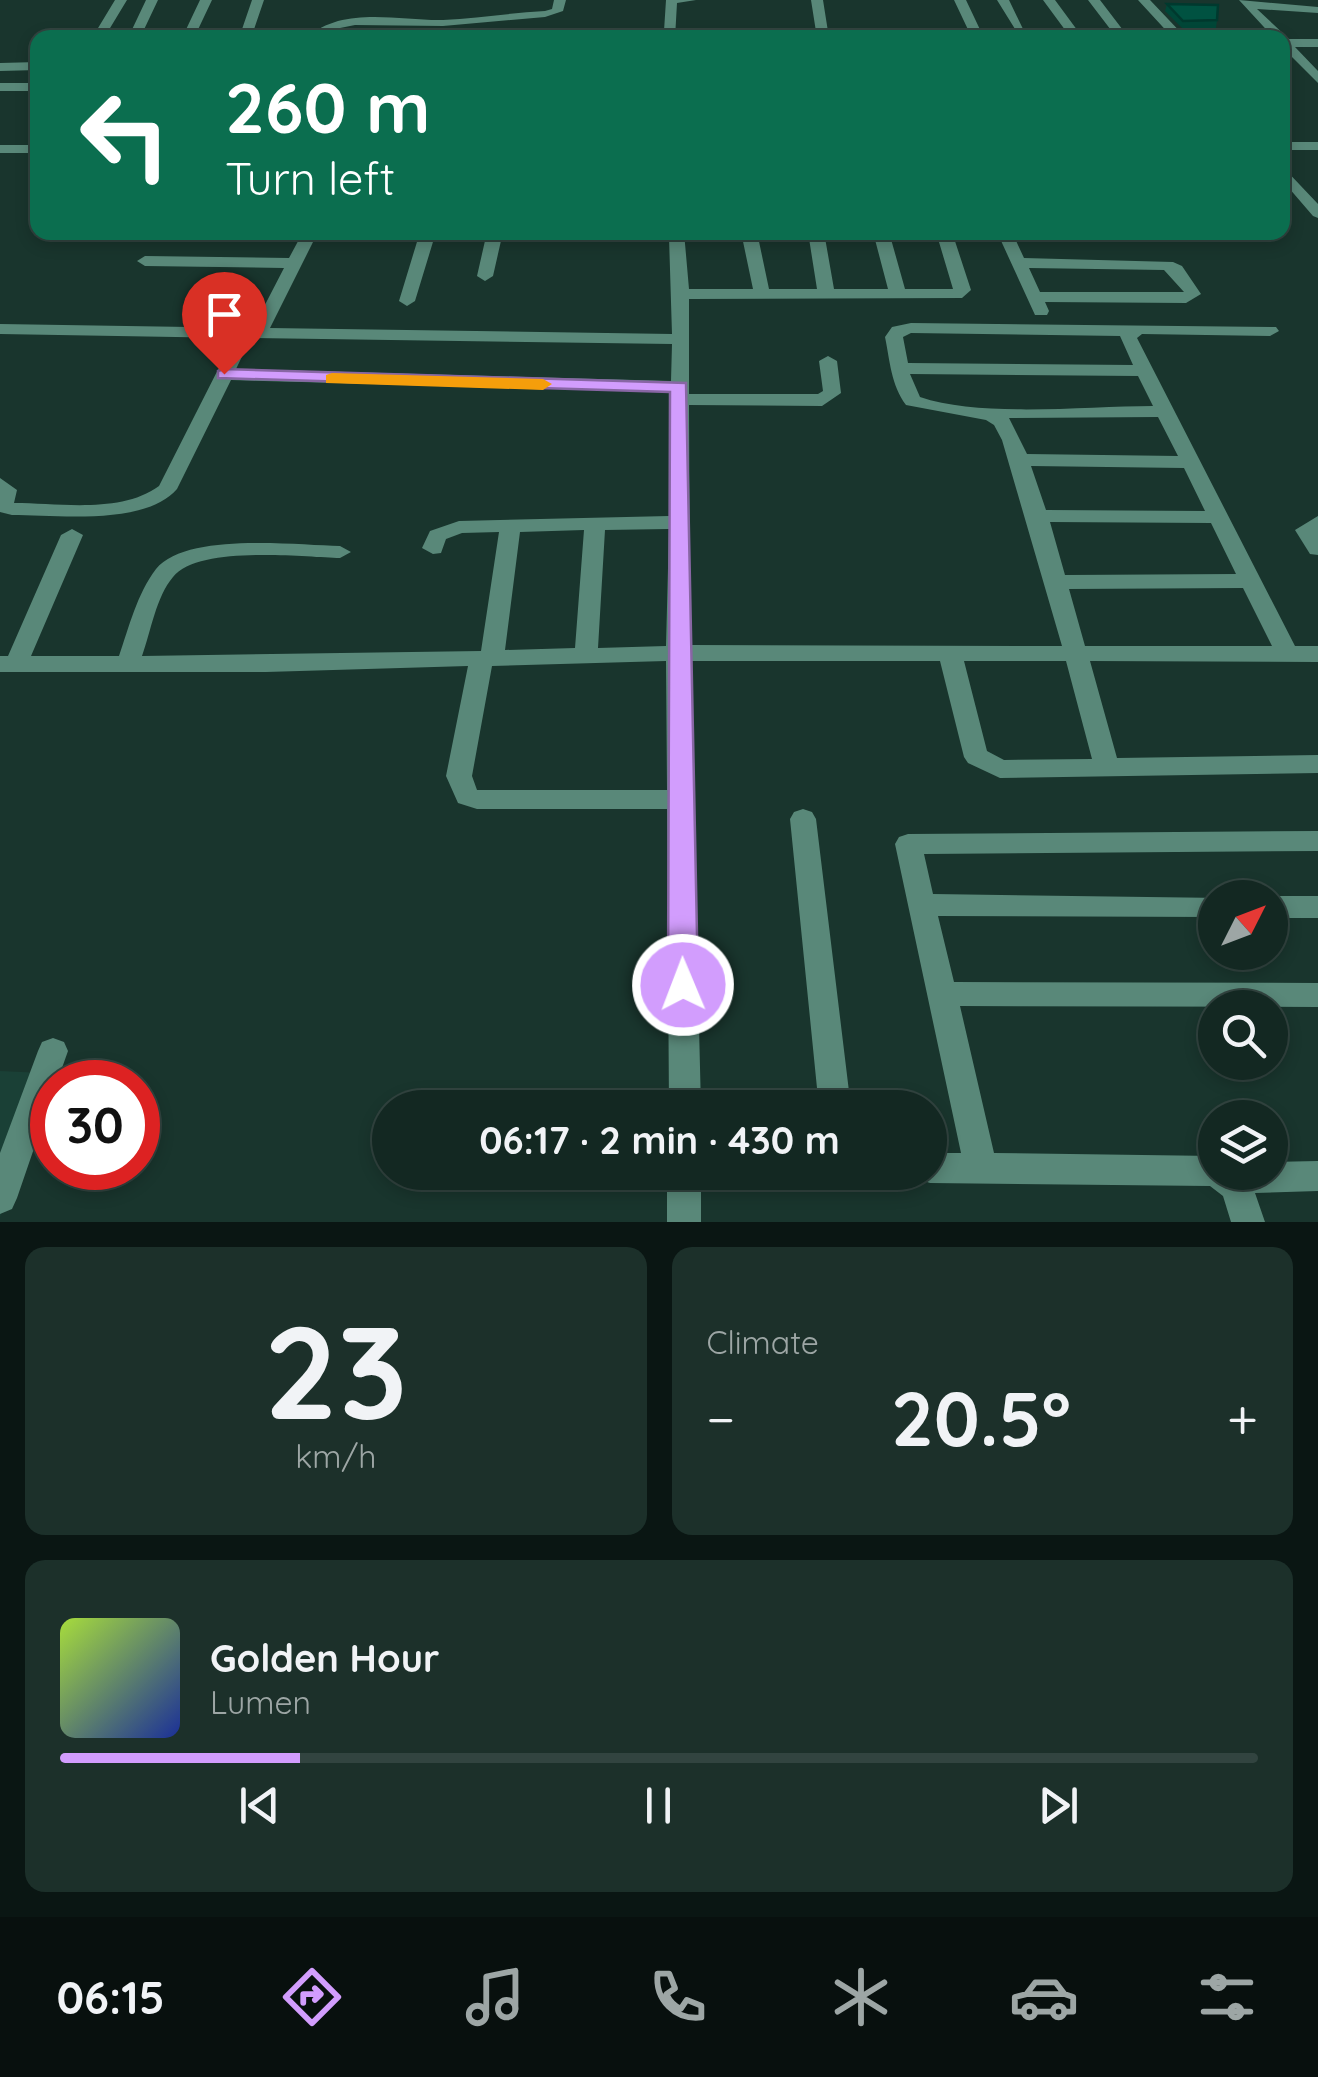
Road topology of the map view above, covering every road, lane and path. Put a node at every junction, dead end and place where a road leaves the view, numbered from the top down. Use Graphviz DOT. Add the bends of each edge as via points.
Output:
graph roads {
  1 [pos="121,0"];
  2 [pos="152,0"];
  3 [pos="206,0"];
  4 [pos="258,0"];
  5 [pos="560,0"];
  6 [pos="690,0"];
  7 [pos="817,0"];
  8 [pos="960,0"];
  9 [pos="1003,0"];
  10 [pos="1049,0"];
  11 [pos="1094,0"];
  12 [pos="1144,0"];
  13 [pos="1244,3"];
  14 [pos="1318,10"];
  15 [pos="378,22"];
  16 [pos="1019,28"];
  17 [pos="103,30"];
  18 [pos="138,30"];
  19 [pos="192,30"];
  20 [pos="249,30"];
  21 [pos="325,30"];
  22 [pos="376,30"];
  23 [pos="670,30"];
  24 [pos="822,30"];
  25 [pos="974,30"];
  26 [pos="1071,30"];
  27 [pos="1117,30"];
  28 [pos="1172,30"];
  29 [pos="1273,30"];
  30 [pos="1290,41"];
  31 [pos="1318,43"];
  32 [pos="1290,47"];
  33 [pos="1302,60"];
  34 [pos="1318,60"];
  35 [pos="30,66"];
  36 [pos="0,67"];
  37 [pos="1318,79"];
  38 [pos="0,87"];
  39 [pos="30,87"];
  40 [pos="1290,146"];
  41 [pos="1318,146"];
  42 [pos="0,149"];
  43 [pos="30,149"];
  44 [pos="1290,180"];
  45 [pos="1318,214"];
  46 [pos="307,240"];
  47 [pos="426,240"];
  48 [pos="492,240"];
  49 [pos="677,240"];
  50 [pos="751,240"];
  51 [pos="817,240"];
  52 [pos="884,240"];
  53 [pos="946,240"];
  54 [pos="1008,240"];
  55 [pos="145,260"];
  56 [pos="295,263"];
  57 [pos="1019,263"];
  58 [pos="485,276"];
  59 [pos="826,292"];
  60 [pos="680,294"];
  61 [pos="762,294"];
  62 [pos="898,294"];
  63 [pos="407,301"];
  64 [pos="0,329"];
  65 [pos="1270,330"];
  66 [pos="1131,331"];
  67 [pos="252,332"];
  68 [pos="680,339"];
  69 [pos="828,361"];
  70 [pos="900,368"];
  71 [pos="1146,371"];
  72 [pos="224,374"];
  73 [pos="680,393"];
  74 [pos="1166,411"];
  75 [pos="984,413"];
  76 [pos="1019,460"];
  77 [pos="1193,462"];
  78 [pos="0,484"];
  79 [pos="1038,516"];
  80 [pos="1219,517"];
  81 [pos="680,522"];
  82 [pos="1318,522"];
  83 [pos="596,524"];
  84 [pos="510,526"];
  85 [pos="72,535"];
  86 [pos="434,548"];
  87 [pos="1318,549"];
  88 [pos="340,552"];
  89 [pos="1248,580"];
  90 [pos="1054,582"];
  91 [pos="1072,652"];
  92 [pos="678,653"];
  93 [pos="950,653"];
  94 [pos="1287,653"];
  95 [pos="1318,654"];
  96 [pos="586,656"];
  97 [pos="487,658"];
  98 [pos="8,664"];
  99 [pos="128,664"];
  100 [pos="1318,764"];
  101 [pos="1107,768"];
  102 [pos="680,799"];
  103 [pos="804,819"];
  104 [pos="1318,842"];
  105 [pos="922,905"];
  106 [pos="1198,906"];
  107 [pos="1288,906"];
  108 [pos="1318,907"];
  109 [pos="942,994"];
  110 [pos="1318,995"];
  111 [pos="54,1051"];
  112 [pos="685,1090"];
  113 [pos="833,1090"];
  114 [pos="947,1168"];
  115 [pos="981,1168"];
  116 [pos="1198,1173"];
  117 [pos="1288,1175"];
  118 [pos="1318,1176"];
  119 [pos="684,1190"];
  120 [pos="1238,1190"];
  121 [pos="0,1198"];
  122 [pos="684,1222"];
  123 [pos="1248,1222"];
  1 -- 17 [label="street"];
  2 -- 18 [label="street"];
  3 -- 19 [label="street"];
  4 -- 20 [label="street"];
  5 -- 15 [label="street" via="557,11 546,14"];
  6 -- 23 [label="street" via="672,0"];
  7 -- 24 [label="street"];
  8 -- 25 [label="street"];
  9 -- 16 [label="street"];
  10 -- 26 [label="street"];
  11 -- 27 [label="street"];
  12 -- 28 [label="street"];
  13 -- 14 [label="street"];
  13 -- 29 [label="street"];
  15 -- 21 [label="street"];
  15 -- 22 [label="street"];
  30 -- 31 [label="street"];
  32 -- 33 [label="street"];
  33 -- 34 [label="street"];
  33 -- 37 [label="street"];
  35 -- 36 [label="street"];
  38 -- 39 [label="street"];
  40 -- 41 [label="street"];
  42 -- 43 [label="street"];
  44 -- 45 [label="street"];
  46 -- 56 [label="street"];
  47 -- 63 [label="street"];
  48 -- 58 [label="street"];
  49 -- 60 [label="street"];
  50 -- 61 [label="street"];
  51 -- 59 [label="street"];
  52 -- 62 [label="street"];
  53 -- 62 [label="street" via="962,292"];
  54 -- 57 [label="street"];
  55 -- 56 [label="street"];
  56 -- 67 [label="street"];
  57 -- 57 [label="street" via="1167,265 1193,294 1038,304"];
  59 -- 61 [label="street"];
  59 -- 62 [label="street"];
  60 -- 61 [label="street"];
  60 -- 68 [label="street"];
  64 -- 67 [label="street"];
  65 -- 66 [label="street"];
  66 -- 70 [label="street" via="903,329 894,338"];
  66 -- 71 [label="street" via="1128,338"];
  67 -- 68 [label="street"];
  67 -- 72 [label="street"];
  68 -- 73 [label="street"];
  69 -- 73 [label="street" via="832,393 822,400"];
  70 -- 71 [label="street"];
  70 -- 75 [label="street" via="913,401"];
  71 -- 74 [label="street"];
  72 -- 73 [label="street"];
  72 -- 78 [label="street" via="155,500 12,508 2,506 7,490"];
  73 -- 81 [label="street"];
  74 -- 75 [label="street"];
  74 -- 77 [label="street"];
  75 -- 76 [label="street" via="1007,428"];
  76 -- 77 [label="street"];
  76 -- 79 [label="street"];
  77 -- 80 [label="street"];
  79 -- 80 [label="street"];
  79 -- 90 [label="street"];
  80 -- 89 [label="street"];
  81 -- 83 [label="street"];
  81 -- 92 [label="street"];
  82 -- 87 [label="street" via="1305,530"];
  83 -- 84 [label="street"];
  83 -- 96 [label="street"];
  84 -- 86 [label="street" via="450,528 437,535"];
  84 -- 97 [label="street"];
  85 -- 98 [label="street"];
  88 -- 99 [label="street" via="183,558 166,572"];
  89 -- 90 [label="street"];
  89 -- 94 [label="street"];
  90 -- 91 [label="street"];
  91 -- 93 [label="street"];
  91 -- 94 [label="street"];
  91 -- 101 [label="street"];
  92 -- 93 [label="street"];
  92 -- 96 [label="street"];
  92 -- 102 [label="street"];
  93 -- 101 [label="street" via="973,747 988,765 1014,771"];
  94 -- 95 [label="street"];
  96 -- 97 [label="street"];
  97 -- 99 [label="street"];
  97 -- 102 [label="street" via="459,776 466,796"];
  98 -- 99 [label="street"];
  100 -- 101 [label="street"];
  102 -- 112 [label="street"];
  103 -- 113 [label="street"];
  104 -- 105 [label="street" via="908,844"];
  105 -- 106 [label="street"];
  105 -- 109 [label="street"];
  107 -- 108 [label="street"];
  109 -- 110 [label="street"];
  109 -- 115 [label="street"];
  111 -- 121 [label="street"];
  114 -- 115 [label="street"];
  115 -- 116 [label="street"];
  117 -- 118 [label="street"];
  119 -- 122 [label="street"];
  120 -- 123 [label="street"];
}
